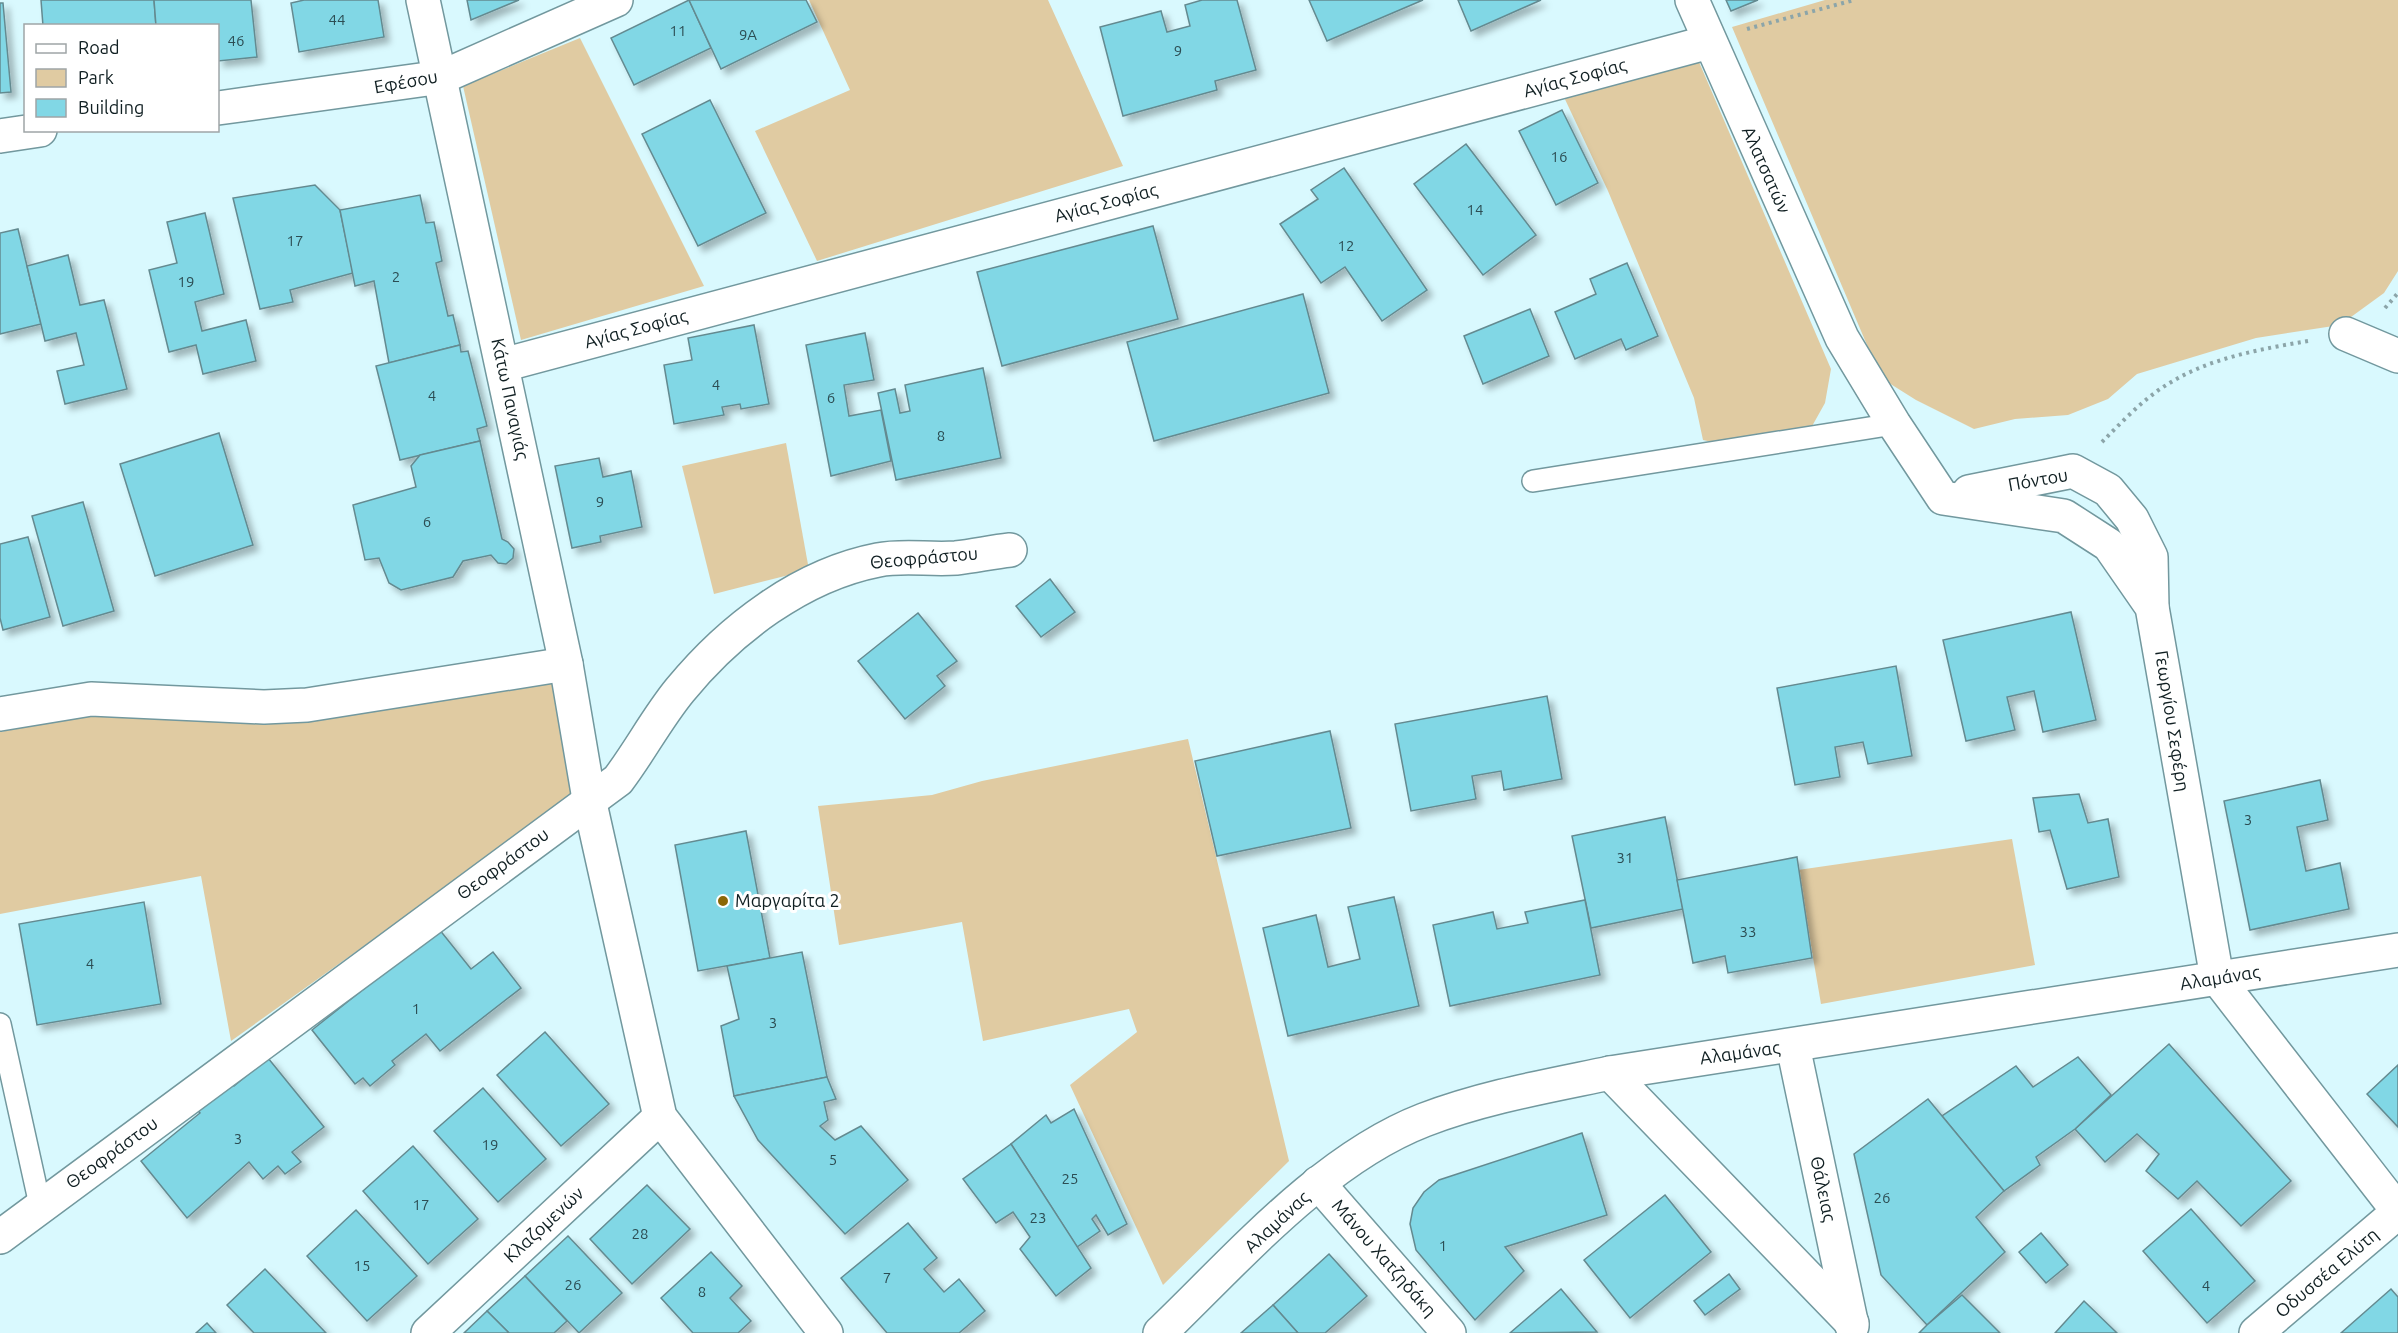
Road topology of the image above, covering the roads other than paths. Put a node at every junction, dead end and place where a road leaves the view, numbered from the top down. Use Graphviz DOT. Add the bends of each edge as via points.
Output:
graph roads {
  1 [pos="423,0"];
  2 [pos="616,0"];
  3 [pos="1692,0"];
  4 [pos="1709,42"];
  5 [pos="442,77"];
  6 [pos="219,108"];
  7 [pos="27,132"];
  8 [pos="0,136"];
  9 [pos="2346,334"];
  10 [pos="2398,356"];
  11 [pos="503,365"];
  12 [pos="1894,424"];
  13 [pos="1533,481"];
  14 [pos="1943,498"];
  15 [pos="1010,550"];
  16 [pos="2152,607"];
  17 [pos="566,664"];
  18 [pos="0,714"];
  19 [pos="589,800"];
  20 [pos="2398,950"];
  21 [pos="2217,978"];
  22 [pos="0,1024"];
  23 [pos="1793,1046"];
  24 [pos="1610,1073"];
  25 [pos="660,1117"];
  26 [pos="1318,1183"];
  27 [pos="40,1205"];
  28 [pos="2398,1212"];
  29 [pos="0,1237"];
  30 [pos="1852,1328"];
  31 [pos="428,1333"];
  32 [pos="826,1333"];
  33 [pos="1160,1333"];
  34 [pos="1449,1333"];
  35 [pos="2256,1333"];
  1 -- 5 [label="street, Κάτω Παναγιάς"];
  2 -- 5 [label="street, Εφέσου"];
  3 -- 4 [label="street, Αλατσατών"];
  4 -- 11 [label="street, Αγίας Σοφίας"];
  4 -- 12 [label="street, Αλατσατών" via="1842,338"];
  5 -- 6 [label="street, Εφέσου"];
  5 -- 11 [label="street, Κάτω Παναγιάς"];
  7 -- 8 [label="street"];
  9 -- 10 [label="street"];
  11 -- 17 [label="street, Κάτω Παναγιάς"];
  12 -- 13 [label="lane"];
  12 -- 14 [label="street"];
  14 -- 16 [label="street, Γεωργίου Σεφέρη" via="2064,516 2109,545"];
  14 -- 16 [label="street, Πόντου" via="2073,471 2108,490 2132,519 2151,557"];
  15 -- 19 [label="street, Θεοφράστου" via="956,558 881,559 842,568 801,586 767,608 705,662 680,690 618,780"];
  16 -- 21 [label="street, Γεωργίου Σεφέρη"];
  17 -- 18 [label="street" via="307,705 264,707 91,699"];
  17 -- 19 [label="street, Κάτω Παναγιάς"];
  19 -- 25 [label="street, Κάτω Παναγιάς"];
  19 -- 27 [label="street, Θεοφράστου"];
  20 -- 21 [label="street, Αλαμάνας"];
  21 -- 23 [label="street, Αλαμάνας"];
  21 -- 28 [label="street, Γεωργίου Σεφέρη"];
  22 -- 27 [label="lane"];
  23 -- 24 [label="street, Αλαμάνας"];
  23 -- 30 [label="street, Θάλειας"];
  24 -- 26 [label="street, Αλαμάνας" via="1510,1094 1424,1120 1375,1144"];
  24 -- 30 [label="street"];
  25 -- 31 [label="street, Κλαζομενών"];
  25 -- 32 [label="street"];
  26 -- 33 [label="street, Αλαμάνας"];
  26 -- 34 [label="street, Μάνου Χατζηδάκη"];
  27 -- 29 [label="street, Θεοφράστου"];
  28 -- 35 [label="street, Οδυσσέα Ελύτη"];
}
